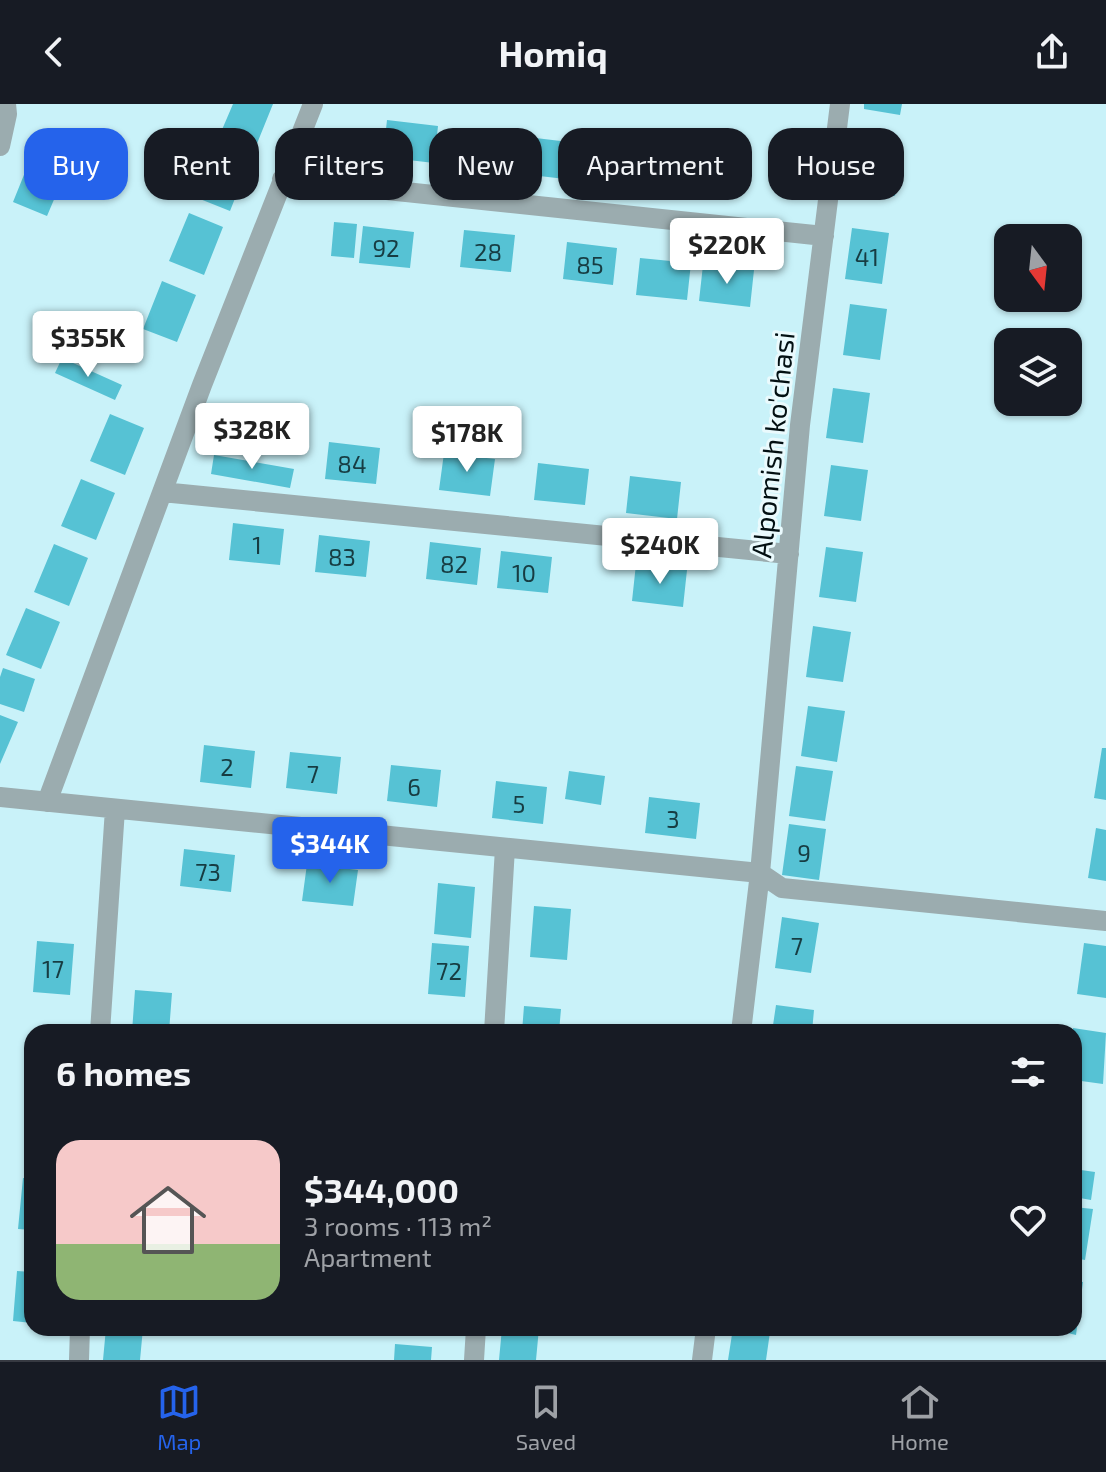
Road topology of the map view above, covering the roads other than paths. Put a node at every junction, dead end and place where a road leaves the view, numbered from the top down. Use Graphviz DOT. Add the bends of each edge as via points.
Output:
graph roads {
  1 [pos="6,104"];
  2 [pos="313,104"];
  3 [pos="840,104"];
  4 [pos="303,128"];
  5 [pos="0,146"];
  6 [pos="413,193"];
  7 [pos="275,197"];
  8 [pos="824,236"];
  9 [pos="162,492"];
  10 [pos="789,554"];
  11 [pos="0,797"];
  12 [pos="47,802"];
  13 [pos="115,809"];
  14 [pos="505,848"];
  15 [pos="760,873"];
  16 [pos="1106,921"];
  17 [pos="101,1024"];
  18 [pos="494,1024"];
  19 [pos="742,1024"];
  20 [pos="80,1336"];
  21 [pos="476,1336"];
  22 [pos="705,1336"];
  23 [pos="79,1360"];
  24 [pos="474,1360"];
  25 [pos="702,1360"];
  1 -- 5 [label="street"];
  2 -- 4 [label="street"];
  3 -- 8 [label="street, Alpomish ko'chasi"];
  6 -- 8 [label="street"];
  7 -- 9 [label="street"];
  8 -- 10 [label="street, Alpomish ko'chasi"];
  9 -- 10 [label="street"];
  9 -- 12 [label="street"];
  10 -- 15 [label="street, Alpomish ko'chasi"];
  11 -- 12 [label="street"];
  12 -- 13 [label="street"];
  13 -- 14 [label="street"];
  13 -- 17 [label="street"];
  14 -- 15 [label="street"];
  14 -- 18 [label="street"];
  15 -- 16 [label="street" via="782,888"];
  15 -- 19 [label="street, Alpomish ko'chasi"];
  20 -- 23 [label="street"];
  21 -- 24 [label="street"];
  22 -- 25 [label="street"];
}
